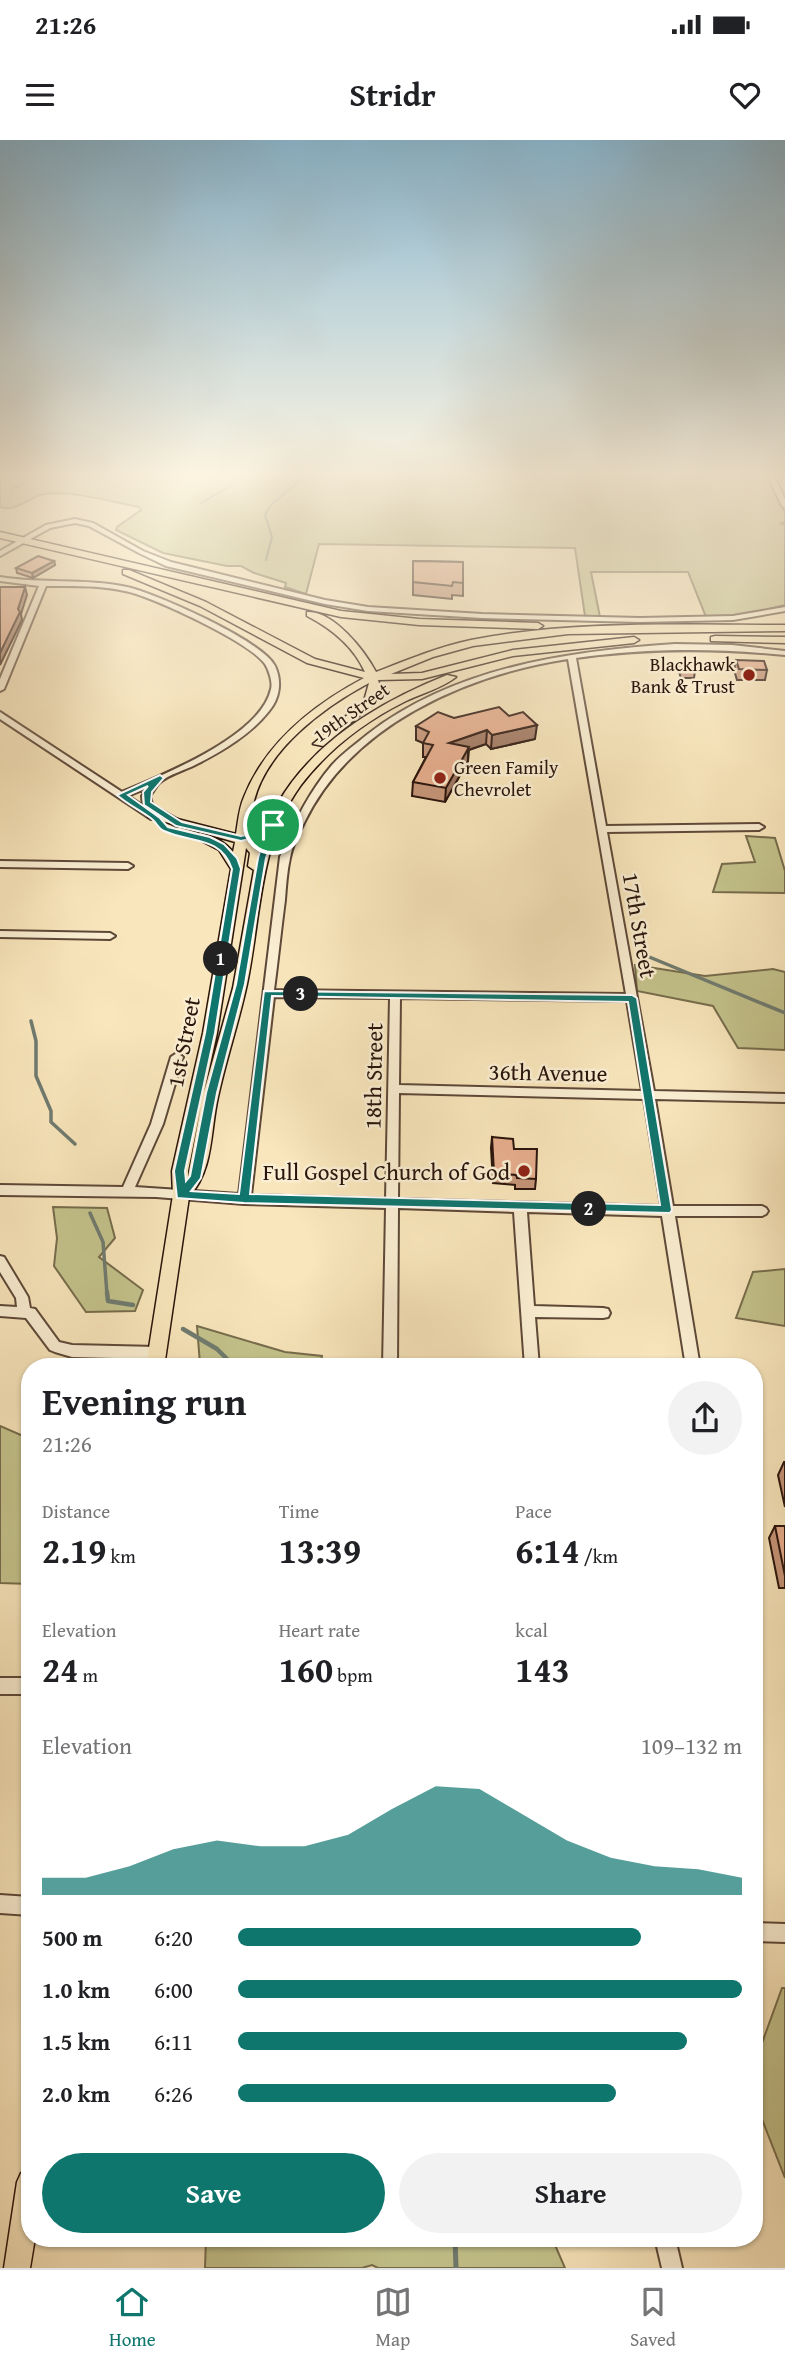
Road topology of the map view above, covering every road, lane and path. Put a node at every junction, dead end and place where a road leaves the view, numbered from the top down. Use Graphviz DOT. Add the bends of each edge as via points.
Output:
graph roads {
  1 [pos="119,571"];
  2 [pos="160,571"];
  3 [pos="199,571"];
  4 [pos="0,579"];
  5 [pos="43,584"];
  6 [pos="210,584"];
  7 [pos="785,609"];
  8 [pos="744,628"];
  9 [pos="785,628"];
  10 [pos="785,638"];
  11 [pos="570,652"];
  12 [pos="785,653"];
  13 [pos="373,677"];
  14 [pos="0,689"];
  15 [pos="314,712"];
  16 [pos="0,715"];
  17 [pos="294,730"];
  18 [pos="160,778"];
  19 [pos="121,795"];
  20 [pos="281,809"];
  21 [pos="156,818"];
  22 [pos="181,825"];
  23 [pos="273,825"];
  24 [pos="759,827"];
  25 [pos="602,829"];
  26 [pos="241,839"];
  27 [pos="0,864"];
  28 [pos="128,866"];
  29 [pos="236,869"];
  30 [pos="0,934"];
  31 [pos="110,936"];
  32 [pos="249,942"];
  33 [pos="268,993"];
  34 [pos="395,995"];
  35 [pos="632,998"];
  36 [pos="177,1058"];
  37 [pos="394,1089"];
  38 [pos="649,1096"];
  39 [pos="785,1098"];
  40 [pos="0,1190"];
  41 [pos="127,1192"];
  42 [pos="181,1195"];
  43 [pos="244,1199"];
  44 [pos="393,1202"];
  45 [pos="520,1206"];
  46 [pos="666,1210"];
  47 [pos="762,1211"];
  48 [pos="0,1261"];
  49 [pos="0,1311"];
  50 [pos="24,1311"];
  51 [pos="527,1311"];
  52 [pos="603,1312"];
  53 [pos="137,1358"];
  54 [pos="156,1358"];
  55 [pos="390,1358"];
  56 [pos="530,1358"];
  57 [pos="691,1358"];
  58 [pos="0,1686"];
  59 [pos="21,1686"];
  60 [pos="0,1904"];
  61 [pos="21,1905"];
  62 [pos="763,1932"];
  63 [pos="785,1933"];
  64 [pos="21,2242"];
  65 [pos="667,2247"];
  66 [pos="17,2268"];
  67 [pos="672,2268"];
  1 -- 13 [label="main road" via="187,596 311,661"];
  2 -- 6 [label="main road"];
  3 -- 7 [label="street" via="325,602 386,611 663,620 733,618"];
  4 -- 5 [label="street"];
  5 -- 14 [label="street"];
  5 -- 18 [label="street" via="109,586 145,594 235,638 271,666 277,688 265,714 227,743"];
  6 -- 8 [label="main road" via="330,612 395,620"];
  6 -- 13 [label="main road" via="332,625 352,643"];
  8 -- 9 [label="main road"];
  8 -- 13 [label="main road, 19th Street" via="528,635 461,646"];
  10 -- 11 [label="main road" via="638,639"];
  11 -- 12 [label="street, 19th Street" via="711,646"];
  11 -- 13 [label="main road" via="513,653 422,676"];
  11 -- 20 [label="main road, 19th Street" via="482,666 380,711 319,759"];
  11 -- 25 [label="street, 17th Street"];
  11 -- 33 [label="street, 19th Street" via="468,684 410,710 373,732 332,771 295,828 285,856"];
  13 -- 15 [label="main road, 19th Street"];
  13 -- 20 [label="main road" via="376,690 372,698 313,751"];
  15 -- 17 [label="main road, 1st Street"];
  16 -- 19 [label="street"];
  17 -- 22 [label="main road" via="263,760 235,820 221,826"];
  17 -- 26 [label="main road, 1st Street" via="254,784"];
  18 -- 19 [label="street"];
  18 -- 22 [label="street" via="148,792 147,803"];
  19 -- 21 [label="street"];
  20 -- 23 [label="main road, 19th Street"];
  21 -- 22 [label="main road"];
  21 -- 26 [label="main road" via="179,829"];
  21 -- 29 [label="main road" via="165,829 217,843 228,852"];
  22 -- 26 [label="main road"];
  23 -- 26 [label="main road" via="260,835"];
  23 -- 32 [label="main road, 19th Street" via="258,876"];
  24 -- 25 [label="street"];
  25 -- 35 [label="street, 17th Street"];
  26 -- 29 [label="main road, 1st Street"];
  26 -- 32 [label="main road" via="256,852"];
  27 -- 28 [label="street"];
  29 -- 42 [label="main road, 1st Street" via="210,1033 180,1171"];
  30 -- 31 [label="street"];
  32 -- 42 [label="main road, 19th Street" via="195,1178"];
  33 -- 34 [label="street"];
  33 -- 43 [label="street, 19th Street"];
  34 -- 35 [label="street"];
  34 -- 37 [label="street, 18th Street"];
  35 -- 38 [label="street, 17th Street"];
  36 -- 41 [label="street" via="162,1109"];
  37 -- 38 [label="street, 36th Avenue"];
  37 -- 44 [label="street, 18th Street"];
  38 -- 39 [label="street, 36th Avenue"];
  38 -- 46 [label="street, 17th Street"];
  40 -- 41 [label="street"];
  41 -- 42 [label="street"];
  42 -- 43 [label="street"];
  42 -- 54 [label="main road"];
  43 -- 44 [label="street"];
  44 -- 45 [label="street"];
  44 -- 55 [label="street, 18th Street"];
  45 -- 46 [label="street"];
  45 -- 51 [label="street"];
  46 -- 47 [label="street"];
  46 -- 57 [label="street, 17th Street"];
  48 -- 50 [label="street" via="22,1297"];
  49 -- 50 [label="street"];
  50 -- 53 [label="street" via="36,1319 55,1346"];
  51 -- 52 [label="street"];
  51 -- 56 [label="street"];
  58 -- 59 [label="street"];
  60 -- 61 [label="street"];
  62 -- 63 [label="street"];
  64 -- 66 [label="main road"];
  65 -- 67 [label="street"];
}
